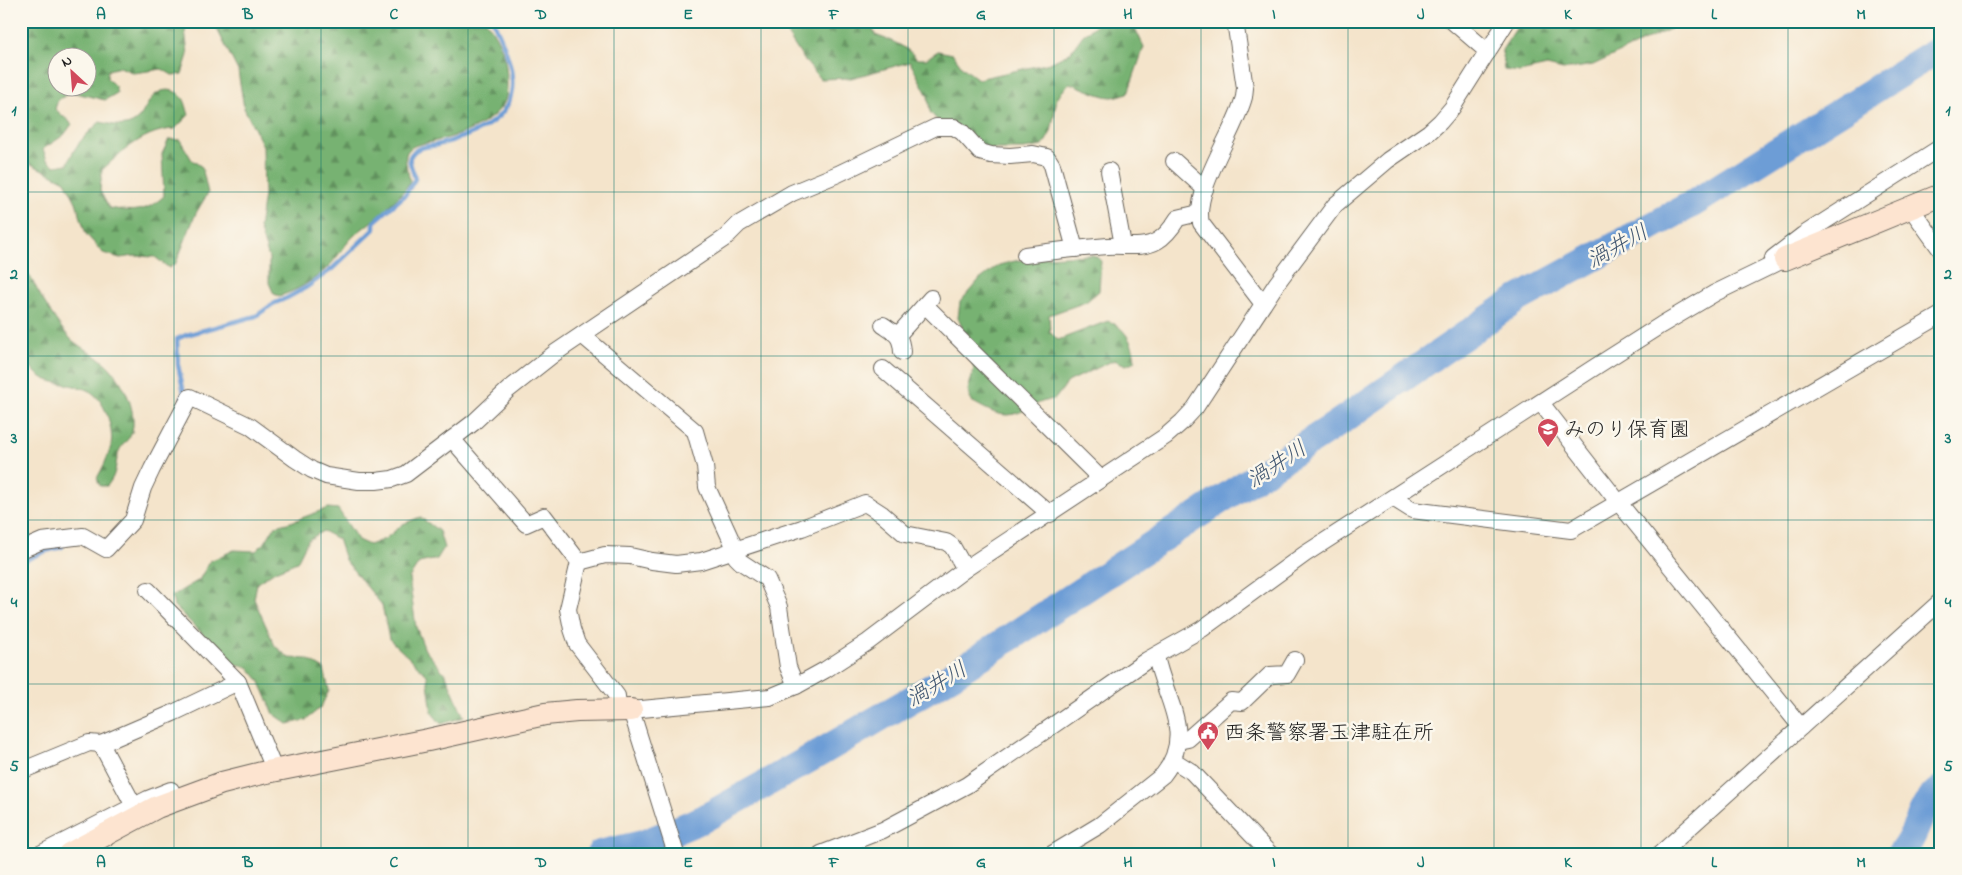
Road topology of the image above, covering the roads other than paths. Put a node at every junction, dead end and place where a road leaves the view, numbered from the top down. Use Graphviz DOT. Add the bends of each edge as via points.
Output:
graph roads {
  1 [pos="1235,21"];
  2 [pos="1452,21"];
  3 [pos="1507,21"];
  4 [pos="1488,52"];
  5 [pos="1941,147"];
  6 [pos="1174,161"];
  7 [pos="1108,171"];
  8 [pos="1205,189"];
  9 [pos="1941,194"];
  10 [pos="1910,207"];
  11 [pos="1199,214"];
  12 [pos="1123,245"];
  13 [pos="1075,249"];
  14 [pos="1941,250"];
  15 [pos="1025,256"];
  16 [pos="1785,259"];
  17 [pos="1751,275"];
  18 [pos="1263,304"];
  19 [pos="1941,315"];
  20 [pos="883,325"];
  21 [pos="582,335"];
  22 [pos="898,335"];
  23 [pos="902,352"];
  24 [pos="883,369"];
  25 [pos="1541,403"];
  26 [pos="452,439"];
  27 [pos="1101,479"];
  28 [pos="1393,498"];
  29 [pos="1618,503"];
  30 [pos="1050,514"];
  31 [pos="21,550"];
  32 [pos="735,551"];
  33 [pos="579,562"];
  34 [pos="965,569"];
  35 [pos="148,590"];
  36 [pos="1941,601"];
  37 [pos="1156,656"];
  38 [pos="1295,660"];
  39 [pos="238,682"];
  40 [pos="796,686"];
  41 [pos="625,710"];
  42 [pos="1801,727"];
  43 [pos="1178,741"];
  44 [pos="101,744"];
  45 [pos="1173,760"];
  46 [pos="272,764"];
  47 [pos="310,764"];
  48 [pos="21,771"];
  49 [pos="134,806"];
  50 [pos="40,854"];
  51 [pos="68,854"];
  52 [pos="676,854"];
  53 [pos="822,854"];
  54 [pos="1052,854"];
  55 [pos="1270,854"];
  56 [pos="1660,854"];
  1 -- 8 [label="street" via="1244,97"];
  2 -- 4 [label="street"];
  3 -- 4 [label="street"];
  4 -- 18 [label="street" via="1440,122 1374,170 1335,205"];
  5 -- 17 [label="street" via="1803,235"];
  6 -- 8 [label="street"];
  7 -- 12 [label="street"];
  8 -- 11 [label="street"];
  9 -- 10 [label="street"];
  10 -- 14 [label="street"];
  10 -- 16 [label="street"];
  11 -- 12 [label="street" via="1178,218 1158,240 1144,246"];
  11 -- 18 [label="street" via="1201,223"];
  12 -- 13 [label="street"];
  13 -- 15 [label="street"];
  13 -- 21 [label="street" via="1047,156 985,154 954,127 936,127 838,174 804,186 760,211"];
  16 -- 17 [label="street"];
  17 -- 25 [label="street" via="1661,325"];
  18 -- 27 [label="street" via="1195,408 1166,436"];
  19 -- 29 [label="street"];
  20 -- 22 [label="street"];
  21 -- 26 [label="street" via="508,390"];
  21 -- 32 [label="street" via="695,430 707,487"];
  22 -- 23 [label="street"];
  22 -- 27 [label="street" via="929,301"];
  24 -- 30 [label="street"];
  25 -- 28 [label="street"];
  25 -- 29 [label="street"];
  26 -- 31 [label="street" via="406,474 392,479 340,479 312,470 250,426 190,397 149,475 133,520 106,549 83,536 42,542"];
  26 -- 33 [label="street" via="526,524 544,516"];
  27 -- 30 [label="street"];
  28 -- 29 [label="street" via="1412,510 1571,530"];
  28 -- 37 [label="street" via="1305,554 1202,629"];
  29 -- 42 [label="street"];
  30 -- 34 [label="street"];
  32 -- 33 [label="street" via="676,564 613,555"];
  32 -- 34 [label="street" via="865,503 904,534 946,542 952,546"];
  32 -- 40 [label="street" via="741,562 767,579 779,607 788,667"];
  33 -- 41 [label="street" via="568,609 572,629 582,651"];
  34 -- 40 [label="street" via="868,642"];
  35 -- 39 [label="street"];
  36 -- 42 [label="street"];
  37 -- 43 [label="street" via="1173,708"];
  37 -- 53 [label="street" via="967,785 884,830"];
  38 -- 43 [label="street" via="1287,674 1270,675 1242,702 1231,701 1188,739"];
  39 -- 44 [label="street"];
  39 -- 46 [label="street"];
  40 -- 41 [label="street" via="770,697"];
  41 -- 47 [label="street" via="545,714"];
  41 -- 52 [label="street" via="656,788"];
  42 -- 56 [label="street"];
  43 -- 45 [label="street"];
  44 -- 48 [label="street" via="89,743"];
  44 -- 49 [label="street"];
  45 -- 54 [label="street" via="1163,775 1100,825"];
  45 -- 55 [label="street" via="1192,772"];
  46 -- 47 [label="street"];
  46 -- 49 [label="street" via="198,780"];
  47 -- 51 [label="street" via="238,779 189,794 157,807"];
  49 -- 50 [label="street"];
}
